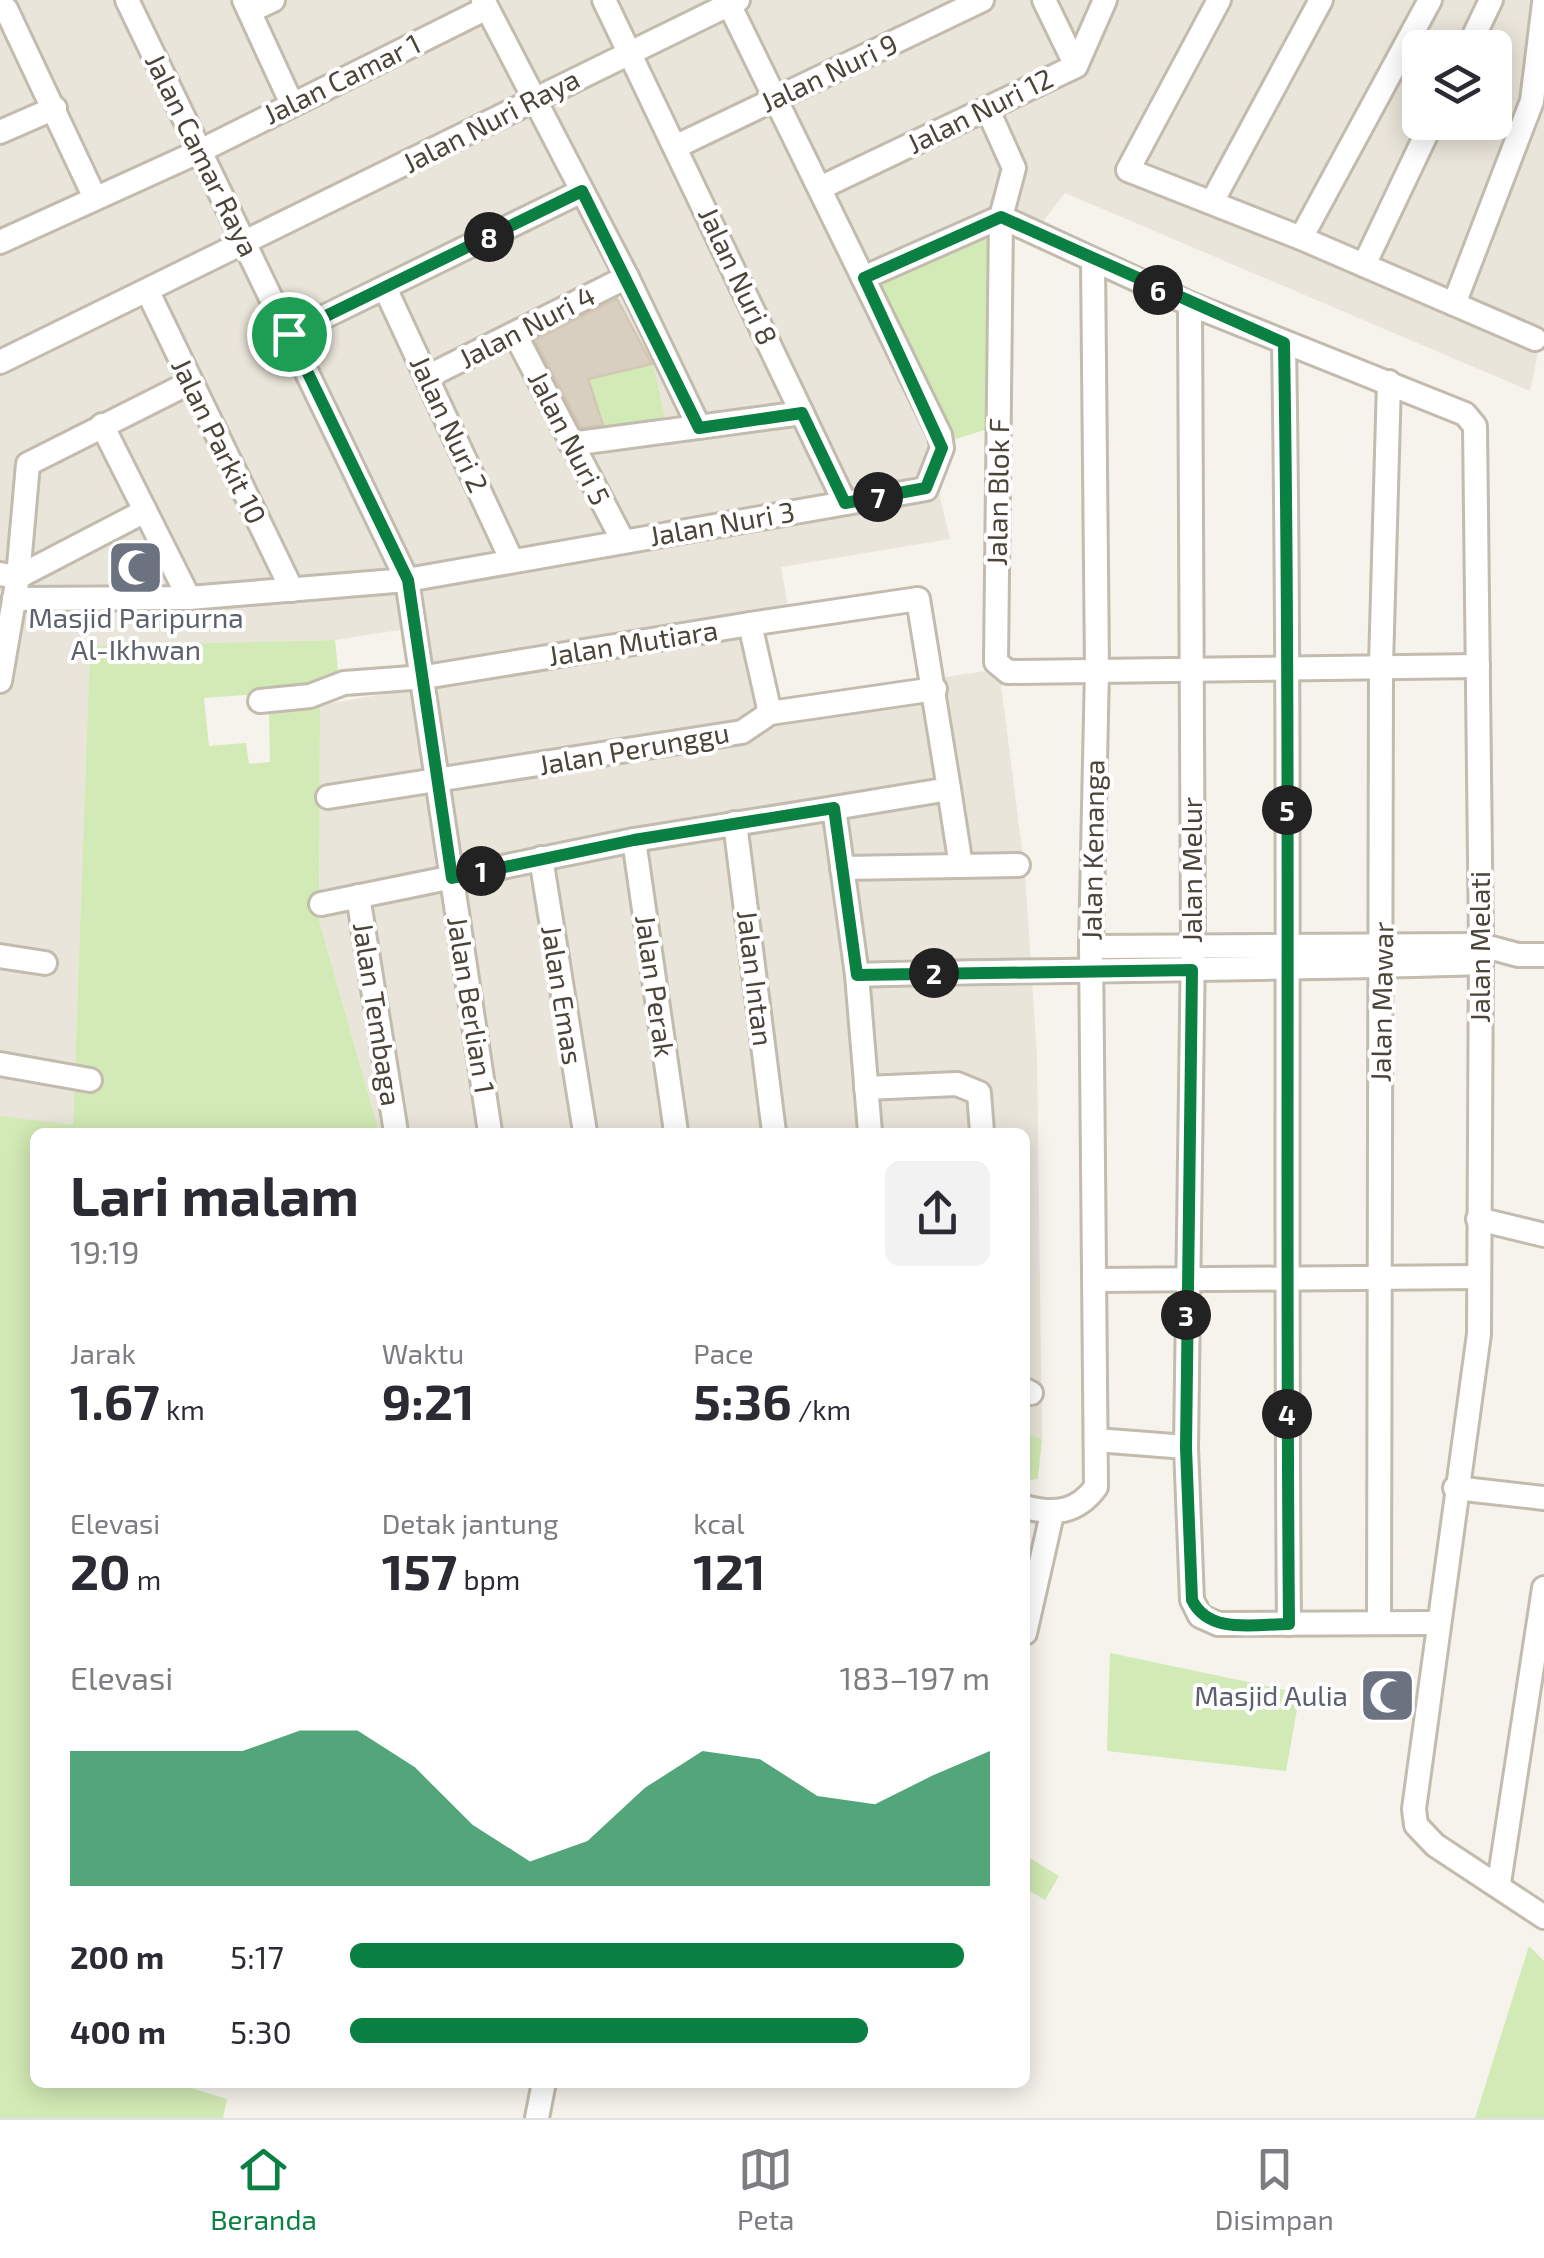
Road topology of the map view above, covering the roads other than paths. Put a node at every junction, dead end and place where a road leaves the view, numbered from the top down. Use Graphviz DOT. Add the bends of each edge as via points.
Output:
graph roads {
  1 [pos="127,0"];
  2 [pos="273,0"];
  3 [pos="604,0"];
  4 [pos="982,0"];
  5 [pos="1044,0"];
  6 [pos="1105,0"];
  7 [pos="1220,0"];
  8 [pos="1321,0"];
  9 [pos="1430,0"];
  10 [pos="1490,0"];
  11 [pos="731,1"];
  12 [pos="1544,3"];
  13 [pos="485,4"];
  14 [pos="247,6"];
  15 [pos="11,7"];
  16 [pos="1476,30"];
  17 [pos="628,50"];
  18 [pos="1076,66"];
  19 [pos="775,98"];
  20 [pos="536,101"];
  21 [pos="290,102"];
  22 [pos="54,108"];
  23 [pos="986,108"];
  24 [pos="0,132"];
  25 [pos="1423,140"];
  26 [pos="676,146"];
  27 [pos="198,152"];
  28 [pos="820,188"];
  29 [pos="582,191"];
  30 [pos="96,198"];
  31 [pos="1212,202"];
  32 [pos="1001,217"];
  33 [pos="1301,238"];
  34 [pos="0,242"];
  35 [pos="244,243"];
  36 [pos="1094,261"];
  37 [pos="1364,265"];
  38 [pos="627,277"];
  39 [pos="864,278"];
  40 [pos="384,288"];
  41 [pos="148,292"];
  42 [pos="1190,304"];
  43 [pos="1454,304"];
  44 [pos="289,334"];
  45 [pos="515,334"];
  46 [pos="1535,339"];
  47 [pos="1284,343"];
  48 [pos="0,362"];
  49 [pos="428,377"];
  50 [pos="1389,382"];
  51 [pos="189,383"];
  52 [pos="802,413"];
  53 [pos="102,425"];
  54 [pos="699,428"];
  55 [pos="571,444"];
  56 [pos="845,503"];
  57 [pos="146,511"];
  58 [pos="623,541"];
  59 [pos="512,561"];
  60 [pos="408,580"];
  61 [pos="11,583"];
  62 [pos="292,590"];
  63 [pos="188,598"];
  64 [pos="750,624"];
  65 [pos="1380,665"];
  66 [pos="1478,666"];
  67 [pos="1290,668"];
  68 [pos="1097,670"];
  69 [pos="1191,672"];
  70 [pos="425,677"];
  71 [pos="0,681"];
  72 [pos="936,688"];
  73 [pos="260,701"];
  74 [pos="770,714"];
  75 [pos="440,782"];
  76 [pos="949,788"];
  77 [pos="328,796"];
  78 [pos="834,808"];
  79 [pos="735,822"];
  80 [pos="634,840"];
  81 [pos="542,858"];
  82 [pos="1018,865"];
  83 [pos="962,866"];
  84 [pos="842,868"];
  85 [pos="452,878"];
  86 [pos="358,896"];
  87 [pos="321,904"];
  88 [pos="1193,945"];
  89 [pos="1286,946"];
  90 [pos="1382,955"];
  91 [pos="1544,955"];
  92 [pos="0,956"];
  93 [pos="1481,957"];
  94 [pos="1091,958"];
  95 [pos="45,962"];
  96 [pos="1192,970"];
  97 [pos="1288,971"];
  98 [pos="857,975"];
  99 [pos="0,1064"];
  100 [pos="90,1080"];
  101 [pos="866,1088"];
  102 [pos="395,1128"];
  103 [pos="489,1128"];
  104 [pos="584,1128"];
  105 [pos="675,1128"];
  106 [pos="773,1128"];
  107 [pos="870,1128"];
  108 [pos="982,1128"];
  109 [pos="1478,1219"];
  110 [pos="1544,1234"];
  111 [pos="1379,1277"];
  112 [pos="1478,1277"];
  113 [pos="1286,1278"];
  114 [pos="1186,1279"];
  115 [pos="1096,1280"];
  116 [pos="1096,1440"];
  117 [pos="1186,1448"];
  118 [pos="1455,1488"];
  119 [pos="1544,1498"];
  120 [pos="1030,1508"];
  121 [pos="1052,1514"];
  122 [pos="1544,1588"];
  123 [pos="1030,1612"];
  124 [pos="1379,1621"];
  125 [pos="1436,1623"];
  126 [pos="1289,1624"];
  127 [pos="1498,1883"];
  128 [pos="1544,1917"];
  129 [pos="543,2088"];
  130 [pos="537,2118"];
  1 -- 27 [label="street, Jalan Camar Raya"];
  2 -- 14 [label="street"];
  3 -- 17 [label="street, Jalan Nuri 8"];
  4 -- 19 [label="street, Jalan Nuri 9"];
  5 -- 18 [label="street"];
  6 -- 18 [label="street, Jalan Nuri 12"];
  7 -- 31 [label="street" via="1128,170"];
  8 -- 31 [label="street"];
  9 -- 33 [label="street"];
  10 -- 16 [label="street"];
  11 -- 17 [label="street, Jalan Nuri Raya"];
  11 -- 19 [label="street"];
  12 -- 43 [label="street" via="1532,101"];
  13 -- 20 [label="street"];
  13 -- 21 [label="street, Jalan Camar 1"];
  14 -- 21 [label="street"];
  15 -- 22 [label="street"];
  17 -- 20 [label="street, Jalan Nuri Raya"];
  17 -- 26 [label="street, Jalan Nuri 8"];
  18 -- 23 [label="street, Jalan Nuri 12"];
  19 -- 26 [label="street, Jalan Nuri 9"];
  19 -- 28 [label="street"];
  20 -- 29 [label="street"];
  20 -- 35 [label="street, Jalan Nuri Raya"];
  21 -- 27 [label="street, Jalan Camar 1"];
  22 -- 24 [label="street"];
  22 -- 30 [label="street"];
  23 -- 28 [label="street, Jalan Nuri 12"];
  23 -- 32 [label="street" via="1014,168"];
  25 -- 37 [label="street"];
  26 -- 52 [label="street, Jalan Nuri 8"];
  27 -- 30 [label="street, Jalan Camar 1"];
  27 -- 35 [label="street, Jalan Camar Raya"];
  28 -- 39 [label="street"];
  29 -- 38 [label="street"];
  29 -- 40 [label="street"];
  30 -- 34 [label="street, Jalan Camar 1"];
  31 -- 33 [label="street"];
  32 -- 36 [label="street, Jalan Melati"];
  32 -- 39 [label="street"];
  32 -- 68 [label="street, Jalan Blok F" via="996,662 1008,672"];
  33 -- 37 [label="street"];
  35 -- 41 [label="street, Jalan Nuri Raya"];
  35 -- 44 [label="street, Jalan Camar Raya"];
  36 -- 42 [label="street, Jalan Melati"];
  36 -- 68 [label="street, Jalan Kenanga"];
  37 -- 43 [label="street"];
  38 -- 45 [label="street, Jalan Nuri 4"];
  38 -- 54 [label="street"];
  39 -- 56 [label="street, Jalan Nuri 3" via="942,448 926,488"];
  40 -- 44 [label="street"];
  40 -- 49 [label="street, Jalan Nuri 2"];
  41 -- 48 [label="street, Jalan Nuri Raya"];
  41 -- 51 [label="street, Jalan Parkit 10"];
  42 -- 47 [label="street, Jalan Melati"];
  42 -- 69 [label="street, Jalan Melur"];
  43 -- 46 [label="street"];
  44 -- 60 [label="street, Jalan Camar Raya"];
  45 -- 49 [label="street, Jalan Nuri 4"];
  45 -- 55 [label="street, Jalan Nuri 5"];
  47 -- 50 [label="street, Jalan Melati"];
  47 -- 67 [label="street"];
  49 -- 59 [label="street, Jalan Nuri 2"];
  50 -- 65 [label="street, Jalan Mawar"];
  50 -- 66 [label="street, Jalan Melati" via="1465,414 1474,426"];
  51 -- 53 [label="street"];
  51 -- 62 [label="street, Jalan Parkit 10"];
  52 -- 54 [label="street"];
  52 -- 56 [label="street, Jalan Nuri 8"];
  53 -- 57 [label="street"];
  53 -- 61 [label="street" via="28,464"];
  54 -- 55 [label="street"];
  55 -- 58 [label="street, Jalan Nuri 5"];
  56 -- 58 [label="street, Jalan Nuri 3"];
  57 -- 61 [label="street"];
  57 -- 63 [label="street"];
  58 -- 59 [label="street, Jalan Nuri 3"];
  59 -- 60 [label="street, Jalan Nuri 3"];
  60 -- 62 [label="street, Jalan Nuri 3"];
  60 -- 70 [label="street, Jalan Berlian 1"];
  61 -- 63 [label="street, Jalan Nuri 3"];
  61 -- 71 [label="street"];
  62 -- 63 [label="street, Jalan Nuri 3"];
  64 -- 70 [label="street, Jalan Mutiara"];
  64 -- 72 [label="street" via="918,598"];
  64 -- 74 [label="street, Jalan Mutiara"];
  65 -- 66 [label="street"];
  65 -- 67 [label="street"];
  65 -- 90 [label="street, Jalan Mawar"];
  66 -- 93 [label="street, Jalan Melati"];
  67 -- 69 [label="street"];
  67 -- 89 [label="street"];
  68 -- 69 [label="street"];
  68 -- 94 [label="street, Jalan Kenanga"];
  69 -- 88 [label="street, Jalan Melur"];
  70 -- 73 [label="street, Jalan Mutiara"];
  70 -- 75 [label="street, Jalan Berlian 1"];
  72 -- 74 [label="street, Jalan Perunggu"];
  72 -- 76 [label="street"];
  74 -- 75 [label="street, Jalan Perunggu" via="742,732"];
  75 -- 77 [label="street, Jalan Perunggu"];
  75 -- 85 [label="street, Jalan Berlian 1"];
  76 -- 78 [label="street, Jalan Tembaga"];
  76 -- 83 [label="street"];
  78 -- 79 [label="street, Jalan Tembaga"];
  78 -- 84 [label="street"];
  79 -- 80 [label="street, Jalan Tembaga"];
  79 -- 106 [label="street, Jalan Intan"];
  80 -- 81 [label="street, Jalan Tembaga"];
  80 -- 105 [label="street, Jalan Perak"];
  81 -- 85 [label="street, Jalan Tembaga"];
  81 -- 104 [label="street, Jalan Emas"];
  82 -- 83 [label="street"];
  83 -- 84 [label="street"];
  84 -- 98 [label="street"];
  85 -- 86 [label="street, Jalan Tembaga"];
  85 -- 103 [label="street, Jalan Berlian 1"];
  86 -- 87 [label="street, Jalan Tembaga"];
  86 -- 102 [label="street, Jalan Tembaga"];
  88 -- 89 [label="street"];
  88 -- 94 [label="street"];
  88 -- 96 [label="street, Jalan Melur"];
  89 -- 90 [label="street"];
  89 -- 97 [label="street"];
  90 -- 93 [label="street"];
  90 -- 97 [label="street"];
  90 -- 111 [label="street, Jalan Mawar"];
  91 -- 93 [label="street"];
  92 -- 95 [label="street"];
  93 -- 109 [label="street, Jalan Melati"];
  94 -- 96 [label="street"];
  94 -- 98 [label="street"];
  94 -- 115 [label="street, Jalan Kenanga"];
  96 -- 97 [label="street"];
  96 -- 114 [label="street, Jalan Melur"];
  97 -- 113 [label="street"];
  98 -- 101 [label="street"];
  99 -- 100 [label="street"];
  101 -- 107 [label="street"];
  101 -- 108 [label="street" via="957,1084 979,1093"];
  109 -- 110 [label="street"];
  109 -- 112 [label="street, Jalan Melati"];
  111 -- 112 [label="street"];
  111 -- 113 [label="street"];
  111 -- 124 [label="street, Jalan Mawar"];
  112 -- 118 [label="street, Jalan Melati" via="1479,1334"];
  113 -- 114 [label="street"];
  113 -- 126 [label="street"];
  114 -- 115 [label="street"];
  114 -- 117 [label="street, Jalan Melur"];
  115 -- 116 [label="street, Jalan Kenanga"];
  116 -- 117 [label="street"];
  116 -- 121 [label="street, Jalan Kenanga" via="1096,1486 1085,1502"];
  117 -- 126 [label="street, Jalan Melur" via="1192,1600 1200,1616 1218,1624"];
  118 -- 119 [label="street"];
  118 -- 125 [label="street, Jalan Melati"];
  120 -- 121 [label="street"];
  121 -- 123 [label="street"];
  122 -- 127 [label="street"];
  124 -- 125 [label="street, Jalan Melur"];
  124 -- 126 [label="street, Jalan Melur"];
  125 -- 127 [label="street, Jalan Melati" via="1416,1825"];
  127 -- 128 [label="street, Jalan Melati"];
  129 -- 130 [label="street"];
}
